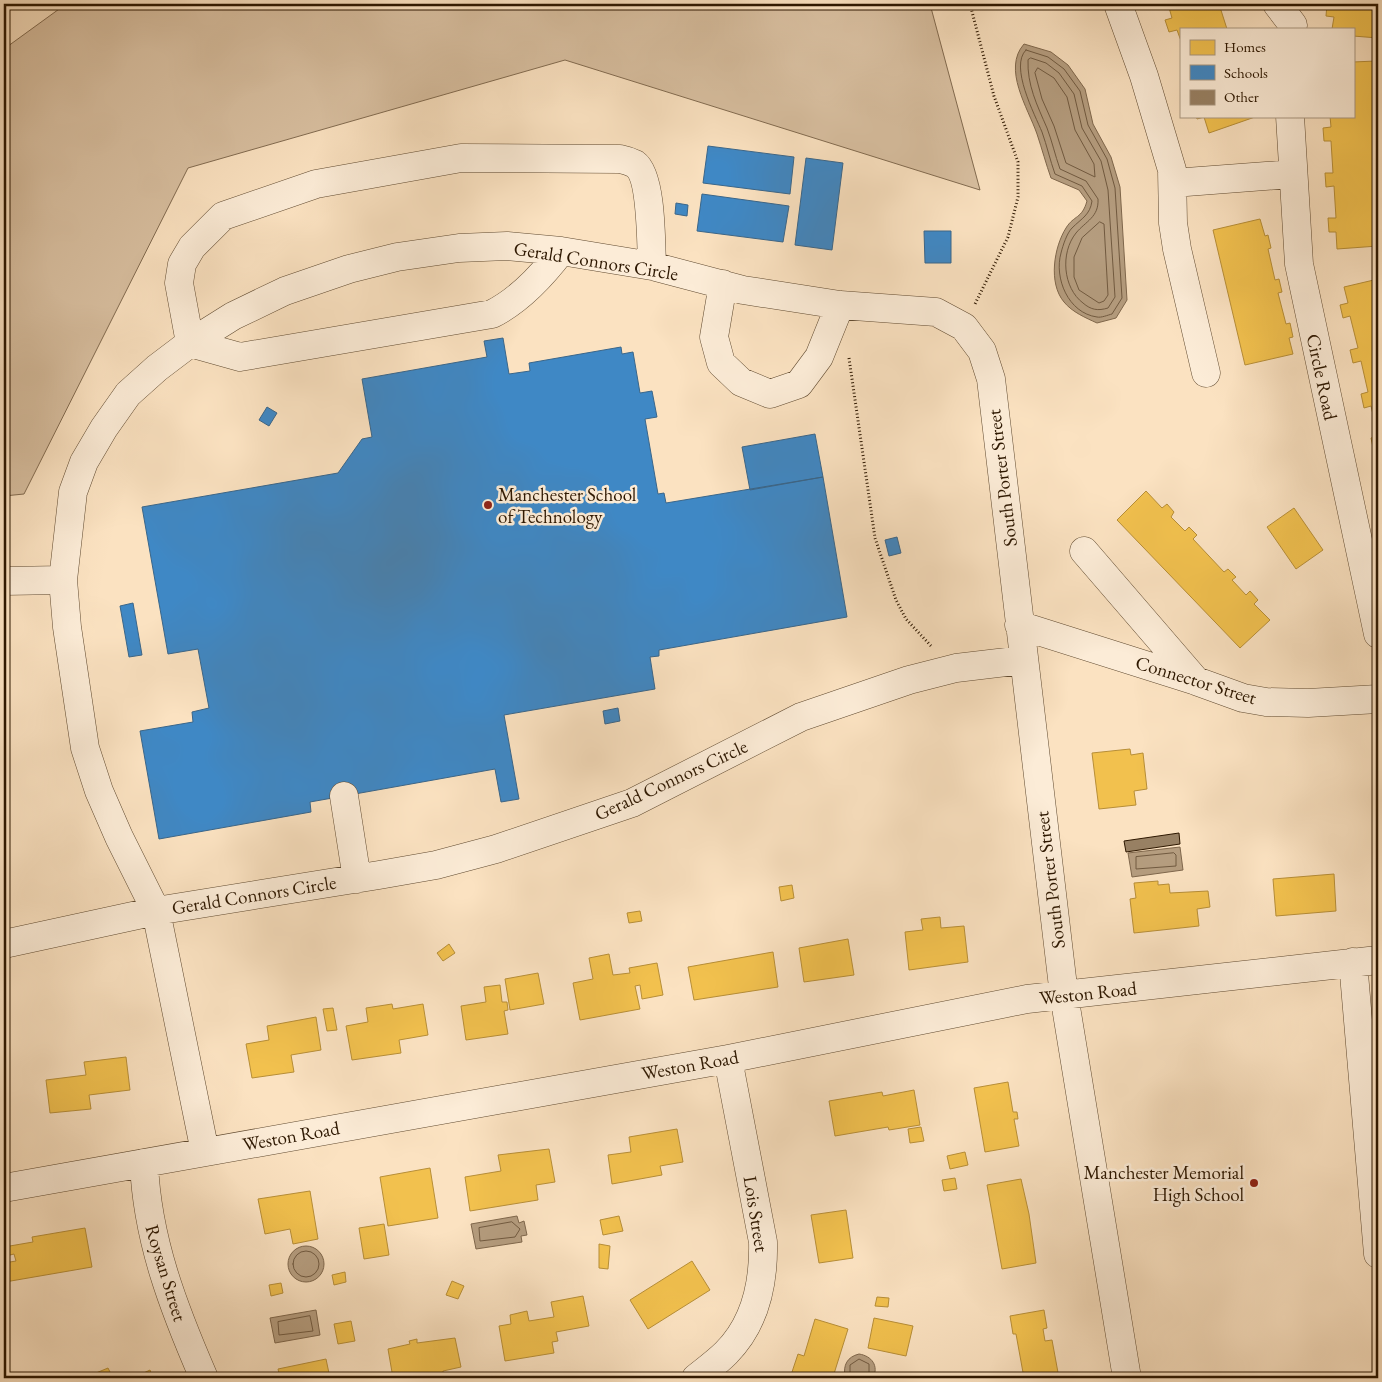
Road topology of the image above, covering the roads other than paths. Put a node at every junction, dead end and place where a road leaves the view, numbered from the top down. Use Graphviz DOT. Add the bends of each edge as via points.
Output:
graph roads {
  1 [pos="1118,4"];
  2 [pos="1277,4"];
  3 [pos="1294,19"];
  4 [pos="1290,118"];
  5 [pos="1293,174"];
  6 [pos="1173,183"];
  7 [pos="561,251"];
  8 [pos="652,266"];
  9 [pos="723,284"];
  10 [pos="840,305"];
  11 [pos="190,343"];
  12 [pos="1206,373"];
  13 [pos="990,379"];
  14 [pos="1084,551"];
  15 [pos="63,580"];
  16 [pos="4,581"];
  17 [pos="1019,625"];
  18 [pos="1378,634"];
  19 [pos="1023,660"];
  20 [pos="1196,681"];
  21 [pos="1378,699"];
  22 [pos="344,796"];
  23 [pos="357,878"];
  24 [pos="156,910"];
  25 [pos="5,940"];
  26 [pos="1366,961"];
  27 [pos="1064,995"];
  28 [pos="728,1059"];
  29 [pos="205,1152"];
  30 [pos="144,1163"];
  31 [pos="1375,1172"];
  32 [pos="4,1188"];
  33 [pos="1378,1254"];
  34 [pos="204,1378"];
  35 [pos="696,1378"];
  36 [pos="1127,1378"];
  1 -- 6 [label="street" via="1164,137"];
  2 -- 3 [label="street"];
  4 -- 5 [label="street, Circle Road"];
  5 -- 6 [label="street"];
  5 -- 18 [label="street, Circle Road" via="1299,264"];
  6 -- 12 [label="street" via="1177,249"];
  7 -- 8 [label="street, Gerald Connors Circle"];
  7 -- 11 [label="street, Gerald Connors Circle" via="507,246 459,248 397,257 285,291 233,316"];
  7 -- 11 [label="street" via="541,277 506,308 492,314 240,357"];
  8 -- 9 [label="street, Gerald Connors Circle"];
  8 -- 11 [label="street" via="644,176 636,165 620,159 461,158 316,184 223,216 192,247 182,264 179,283"];
  9 -- 10 [label="street, Gerald Connors Circle"];
  9 -- 10 [label="street" via="714,337 721,363 741,382 770,394 799,384 819,358"];
  10 -- 13 [label="street, Gerald Connors Circle" via="936,312 964,327 982,351"];
  11 -- 15 [label="street, Gerald Connors Circle" via="128,394 84,462 73,492"];
  13 -- 17 [label="street, South Porter Street"];
  14 -- 20 [label="street"];
  15 -- 16 [label="street"];
  15 -- 24 [label="street, Gerald Connors Circle" via="76,698 86,748 118,837"];
  17 -- 19 [label="street, South Porter Street"];
  17 -- 20 [label="street, Connector Street"];
  19 -- 23 [label="street, Gerald Connors Circle" via="956,668 909,680 800,717 632,802 566,826 436,864"];
  19 -- 27 [label="street, South Porter Street"];
  20 -- 21 [label="street, Connector Street" via="1243,698 1266,702"];
  22 -- 23 [label="street"];
  23 -- 24 [label="street, Gerald Connors Circle"];
  24 -- 25 [label="street"];
  24 -- 29 [label="street"];
  26 -- 27 [label="street, Weston Road"];
  26 -- 31 [label="street"];
  27 -- 28 [label="street, Weston Road" via="1027,999"];
  27 -- 36 [label="street, South Porter Street"];
  28 -- 29 [label="street, Weston Road"];
  28 -- 35 [label="street, Lois Street" via="763,1242 763,1272 758,1299 746,1325 727,1352"];
  29 -- 30 [label="street, Weston Road"];
  30 -- 32 [label="street, Weston Road"];
  30 -- 34 [label="street, Roysan Street" via="148,1213 158,1258"];
  31 -- 33 [label="street"];
}
